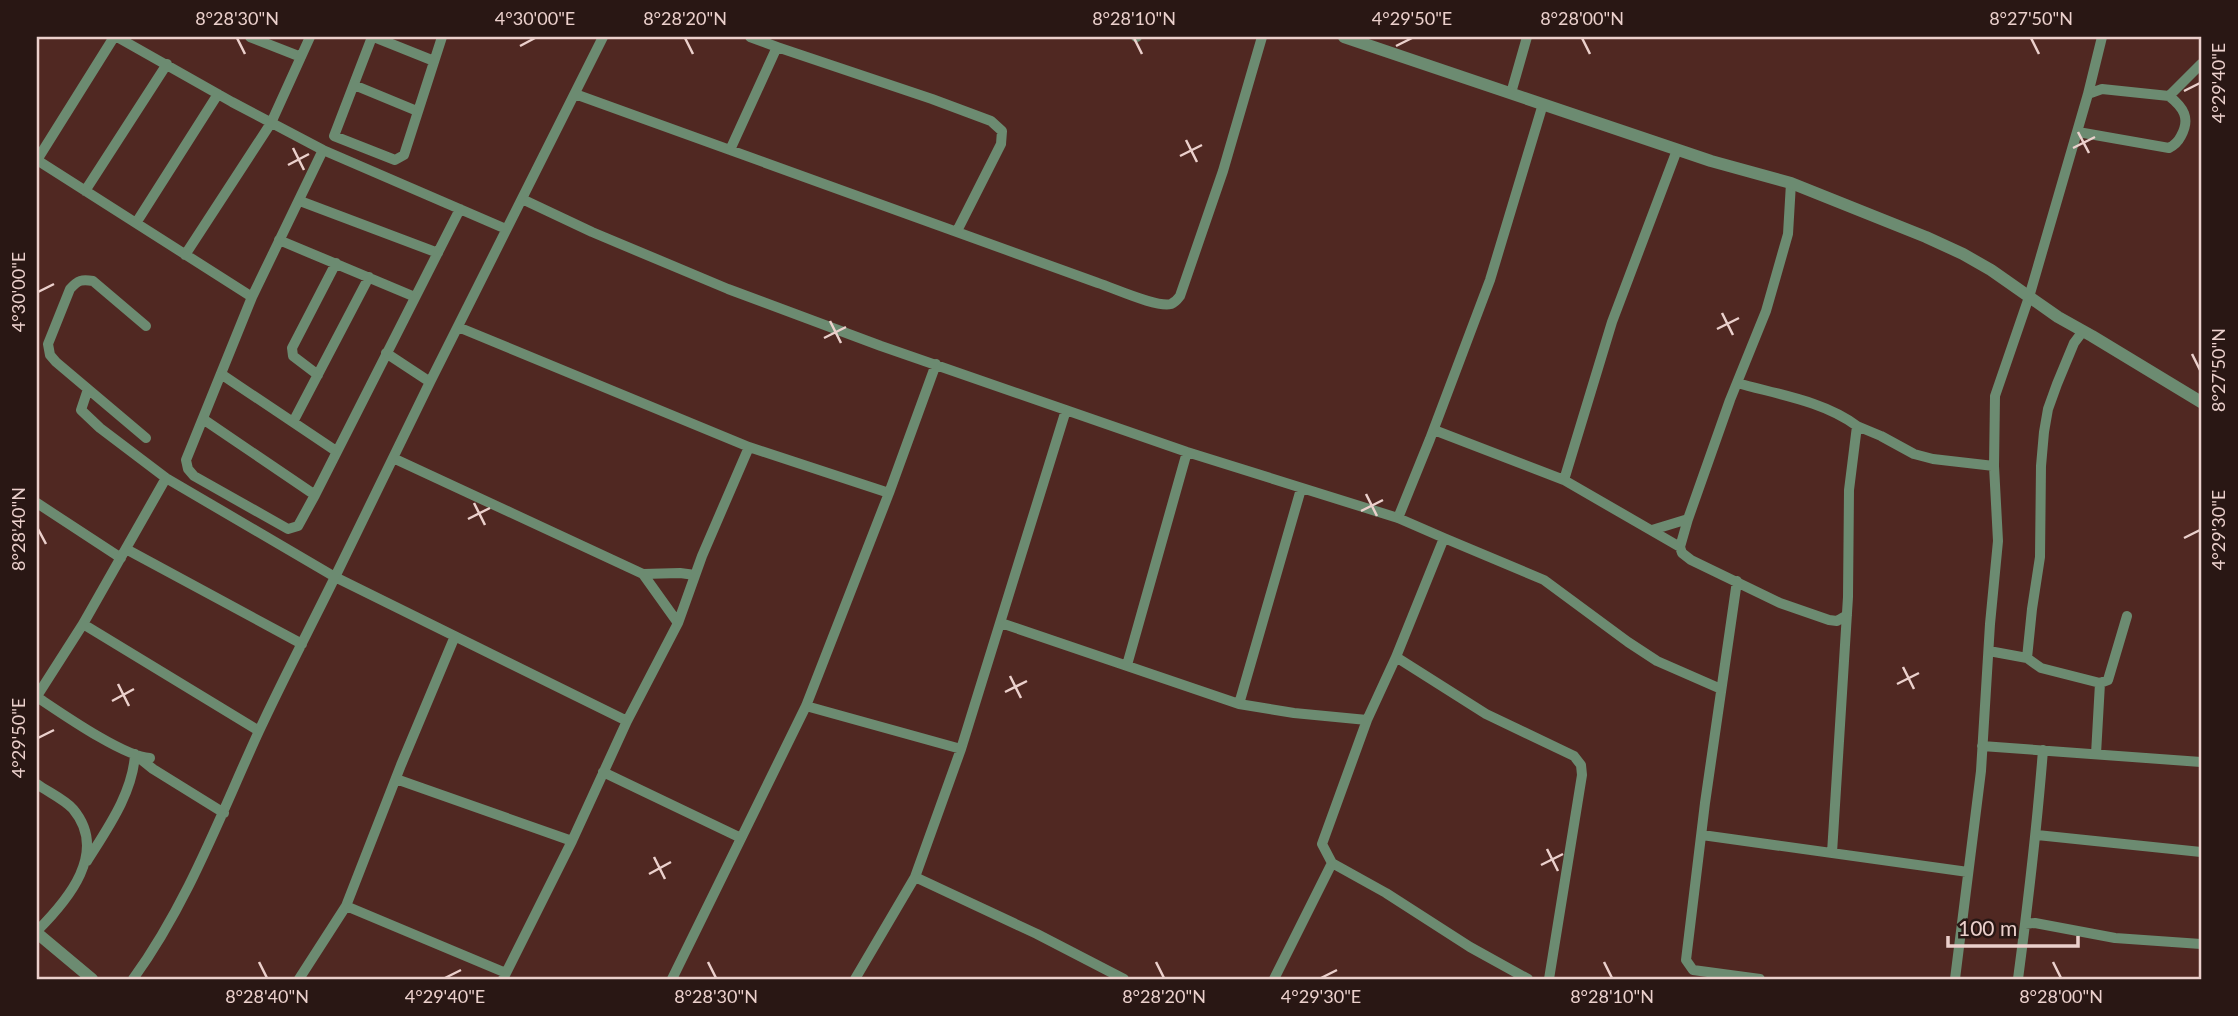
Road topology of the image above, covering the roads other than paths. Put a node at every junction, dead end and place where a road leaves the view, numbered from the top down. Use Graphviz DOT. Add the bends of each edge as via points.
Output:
graph roads {
  1 [pos="116,37"];
  2 [pos="250,37"];
  3 [pos="310,37"];
  4 [pos="373,37"];
  5 [pos="442,37"];
  6 [pos="603,37"];
  7 [pos="750,37"];
  8 [pos="1262,37"];
  9 [pos="1344,37"];
  10 [pos="1527,37"];
  11 [pos="2102,37"];
  12 [pos="777,47"];
  13 [pos="301,57"];
  14 [pos="434,61"];
  15 [pos="167,64"];
  16 [pos="2201,64"];
  17 [pos="354,85"];
  18 [pos="1511,93"];
  19 [pos="218,94"];
  20 [pos="575,94"];
  21 [pos="2088,94"];
  22 [pos="2169,96"];
  23 [pos="1544,104"];
  24 [pos="417,111"];
  25 [pos="271,123"];
  26 [pos="2078,132"];
  27 [pos="1677,149"];
  28 [pos="323,150"];
  29 [pos="730,150"];
  30 [pos="37,160"];
  31 [pos="1791,183"];
  32 [pos="85,191"];
  33 [pos="522,199"];
  34 [pos="300,201"];
  35 [pos="460,209"];
  36 [pos="136,223"];
  37 [pos="506,229"];
  38 [pos="957,231"];
  39 [pos="279,240"];
  40 [pos="438,253"];
  41 [pos="185,255"];
  42 [pos="336,263"];
  43 [pos="369,277"];
  44 [pos="252,297"];
  45 [pos="415,297"];
  46 [pos="2029,297"];
  47 [pos="146,326"];
  48 [pos="458,327"];
  49 [pos="2083,331"];
  50 [pos="386,353"];
  51 [pos="936,364"];
  52 [pos="221,374"];
  53 [pos="318,375"];
  54 [pos="430,382"];
  55 [pos="1737,383"];
  56 [pos="88,389"];
  57 [pos="2201,402"];
  58 [pos="1066,410"];
  59 [pos="203,419"];
  60 [pos="293,422"];
  61 [pos="1857,426"];
  62 [pos="1434,430"];
  63 [pos="146,438"];
  64 [pos="749,447"];
  65 [pos="336,451"];
  66 [pos="1187,452"];
  67 [pos="393,458"];
  68 [pos="1994,467"];
  69 [pos="166,478"];
  70 [pos="1564,480"];
  71 [pos="1301,489"];
  72 [pos="889,493"];
  73 [pos="315,495"];
  74 [pos="37,503"];
  75 [pos="1398,518"];
  76 [pos="1688,519"];
  77 [pos="1652,530"];
  78 [pos="1444,538"];
  79 [pos="1681,547"];
  80 [pos="123,553"];
  81 [pos="643,574"];
  82 [pos="695,575"];
  83 [pos="335,577"];
  84 [pos="1737,581"];
  85 [pos="1847,615"];
  86 [pos="2127,616"];
  87 [pos="1001,622"];
  88 [pos="678,623"];
  89 [pos="83,624"];
  90 [pos="455,636"];
  91 [pos="302,644"];
  92 [pos="1989,652"];
  93 [pos="1396,657"];
  94 [pos="2027,658"];
  95 [pos="1127,665"];
  96 [pos="2100,683"];
  97 [pos="1721,689"];
  98 [pos="37,696"];
  99 [pos="1239,704"];
  100 [pos="806,706"];
  101 [pos="1367,720"];
  102 [pos="627,721"];
  103 [pos="259,731"];
  104 [pos="1982,746"];
  105 [pos="961,749"];
  106 [pos="2043,750"];
  107 [pos="135,754"];
  108 [pos="2096,754"];
  109 [pos="150,758"];
  110 [pos="2201,762"];
  111 [pos="603,772"];
  112 [pos="396,779"];
  113 [pos="37,784"];
  114 [pos="224,813"];
  115 [pos="1702,835"];
  116 [pos="2037,835"];
  117 [pos="741,838"];
  118 [pos="572,841"];
  119 [pos="2201,852"];
  120 [pos="1832,853"];
  121 [pos="87,861"];
  122 [pos="1332,863"];
  123 [pos="1968,872"];
  124 [pos="915,877"];
  125 [pos="346,906"];
  126 [pos="2025,924"];
  127 [pos="37,932"];
  128 [pos="2201,944"];
  129 [pos="505,976"];
  130 [pos="92,979"];
  131 [pos="133,979"];
  132 [pos="299,979"];
  133 [pos="672,979"];
  134 [pos="855,979"];
  135 [pos="1124,979"];
  136 [pos="1274,979"];
  137 [pos="1528,979"];
  138 [pos="1549,979"];
  139 [pos="1760,979"];
  140 [pos="1955,979"];
  141 [pos="2018,979"];
  1 -- 15 [label="street"];
  1 -- 30 [label="street"];
  2 -- 13 [label="street"];
  3 -- 13 [label="street"];
  4 -- 14 [label="street"];
  4 -- 17 [label="street"];
  5 -- 14 [label="street"];
  6 -- 20 [label="street"];
  7 -- 12 [label="street"];
  8 -- 38 [label="street" via="1223,171 1175,302 1156,303"];
  9 -- 18 [label="street"];
  10 -- 18 [label="street"];
  11 -- 21 [label="street"];
  12 -- 29 [label="street"];
  12 -- 38 [label="street" via="991,121 1002,131 1001,144"];
  13 -- 25 [label="street"];
  14 -- 24 [label="street"];
  15 -- 19 [label="street"];
  15 -- 32 [label="street"];
  16 -- 22 [label="street"];
  17 -- 24 [label="street"];
  17 -- 24 [label="street" via="334,136 400,159"];
  18 -- 23 [label="street"];
  19 -- 25 [label="street"];
  19 -- 36 [label="street"];
  20 -- 29 [label="street"];
  20 -- 33 [label="street"];
  21 -- 22 [label="street" via="2102,89"];
  21 -- 26 [label="street"];
  22 -- 26 [label="street" via="2179,103 2186,125 2181,138 2169,148"];
  23 -- 27 [label="street"];
  23 -- 62 [label="street" via="1490,280"];
  25 -- 28 [label="street"];
  25 -- 41 [label="street"];
  26 -- 46 [label="street"];
  27 -- 31 [label="street"];
  27 -- 70 [label="street" via="1612,322"];
  28 -- 34 [label="street"];
  28 -- 35 [label="street"];
  29 -- 38 [label="street"];
  30 -- 32 [label="street"];
  31 -- 46 [label="street" via="1963,254"];
  31 -- 55 [label="street" via="1788,234 1766,311"];
  32 -- 36 [label="street"];
  33 -- 37 [label="street"];
  33 -- 51 [label="street" via="728,289"];
  34 -- 39 [label="street"];
  34 -- 40 [label="street"];
  35 -- 37 [label="street"];
  35 -- 40 [label="street"];
  36 -- 41 [label="street"];
  37 -- 48 [label="street"];
  39 -- 42 [label="street"];
  39 -- 44 [label="street"];
  40 -- 45 [label="street"];
  41 -- 44 [label="street"];
  42 -- 43 [label="street"];
  42 -- 53 [label="street" via="291,352"];
  43 -- 45 [label="street"];
  43 -- 53 [label="street"];
  44 -- 52 [label="street"];
  45 -- 50 [label="street"];
  46 -- 49 [label="street"];
  46 -- 68 [label="street" via="1995,396"];
  47 -- 56 [label="street" via="93,281 76,283 48,344 56,362"];
  48 -- 54 [label="street"];
  48 -- 64 [label="street"];
  49 -- 57 [label="street"];
  49 -- 94 [label="street" via="2057,384 2044,432 2040,557"];
  50 -- 54 [label="street"];
  50 -- 65 [label="street"];
  51 -- 58 [label="street"];
  51 -- 72 [label="street"];
  52 -- 59 [label="street"];
  52 -- 60 [label="street"];
  53 -- 60 [label="street"];
  54 -- 67 [label="street"];
  55 -- 61 [label="street" via="1812,405"];
  55 -- 76 [label="street"];
  56 -- 63 [label="street"];
  56 -- 69 [label="street" via="81,405 83,413"];
  58 -- 66 [label="street"];
  58 -- 87 [label="street"];
  59 -- 73 [label="street"];
  59 -- 73 [label="street" via="186,460 194,476 289,530 298,526"];
  60 -- 65 [label="street"];
  61 -- 68 [label="street" via="1914,454"];
  61 -- 85 [label="street" via="1849,490"];
  62 -- 70 [label="street"];
  62 -- 75 [label="street"];
  64 -- 72 [label="street"];
  64 -- 82 [label="street"];
  65 -- 73 [label="street"];
  66 -- 71 [label="street"];
  66 -- 95 [label="street"];
  67 -- 81 [label="street"];
  67 -- 83 [label="street"];
  68 -- 92 [label="street" via="1998,541"];
  69 -- 80 [label="street"];
  69 -- 83 [label="street"];
  70 -- 77 [label="street"];
  71 -- 75 [label="street"];
  71 -- 99 [label="street"];
  72 -- 100 [label="street"];
  74 -- 80 [label="street"];
  75 -- 78 [label="street"];
  76 -- 77 [label="street"];
  76 -- 79 [label="street"];
  77 -- 79 [label="street"];
  78 -- 93 [label="street"];
  78 -- 97 [label="street" via="1544,580 1657,660"];
  79 -- 84 [label="street" via="1691,560"];
  80 -- 89 [label="street"];
  80 -- 91 [label="street"];
  81 -- 82 [label="street"];
  81 -- 88 [label="street"];
  82 -- 88 [label="street"];
  83 -- 90 [label="street"];
  83 -- 91 [label="street"];
  84 -- 85 [label="street" via="1829,620"];
  84 -- 97 [label="street"];
  85 -- 120 [label="street"];
  86 -- 96 [label="street" via="2108,680"];
  87 -- 95 [label="street"];
  87 -- 105 [label="street"];
  88 -- 102 [label="street"];
  89 -- 98 [label="street"];
  89 -- 103 [label="street"];
  90 -- 102 [label="street"];
  90 -- 112 [label="street"];
  91 -- 103 [label="street"];
  92 -- 94 [label="street"];
  92 -- 104 [label="street"];
  93 -- 101 [label="street"];
  93 -- 138 [label="street" via="1486,714 1574,756 1581,765"];
  94 -- 96 [label="street" via="2041,668"];
  95 -- 99 [label="street"];
  96 -- 108 [label="street"];
  97 -- 115 [label="street"];
  98 -- 107 [label="street"];
  99 -- 101 [label="street"];
  100 -- 105 [label="street"];
  100 -- 117 [label="street"];
  101 -- 122 [label="street" via="1322,844"];
  102 -- 111 [label="street"];
  103 -- 114 [label="street"];
  104 -- 106 [label="street"];
  104 -- 123 [label="street"];
  105 -- 124 [label="street"];
  106 -- 108 [label="street"];
  106 -- 116 [label="street"];
  107 -- 109 [label="street"];
  107 -- 114 [label="street"];
  107 -- 121 [label="street" via="113,820"];
  108 -- 110 [label="street"];
  111 -- 117 [label="street"];
  111 -- 118 [label="street"];
  112 -- 118 [label="street"];
  112 -- 125 [label="street"];
  113 -- 121 [label="street" via="71,806 82,821"];
  114 -- 131 [label="street" via="187,890"];
  115 -- 120 [label="street"];
  115 -- 139 [label="street" via="1686,960 1693,970"];
  116 -- 119 [label="street"];
  116 -- 126 [label="street"];
  117 -- 133 [label="street"];
  118 -- 129 [label="street"];
  120 -- 123 [label="street"];
  121 -- 127 [label="street" via="61,905"];
  122 -- 136 [label="street"];
  122 -- 137 [label="street"];
  123 -- 140 [label="street"];
  124 -- 134 [label="street"];
  124 -- 135 [label="street"];
  125 -- 129 [label="street"];
  125 -- 132 [label="street"];
  126 -- 128 [label="street" via="2115,938"];
  126 -- 141 [label="street"];
  127 -- 130 [label="street"];
}
